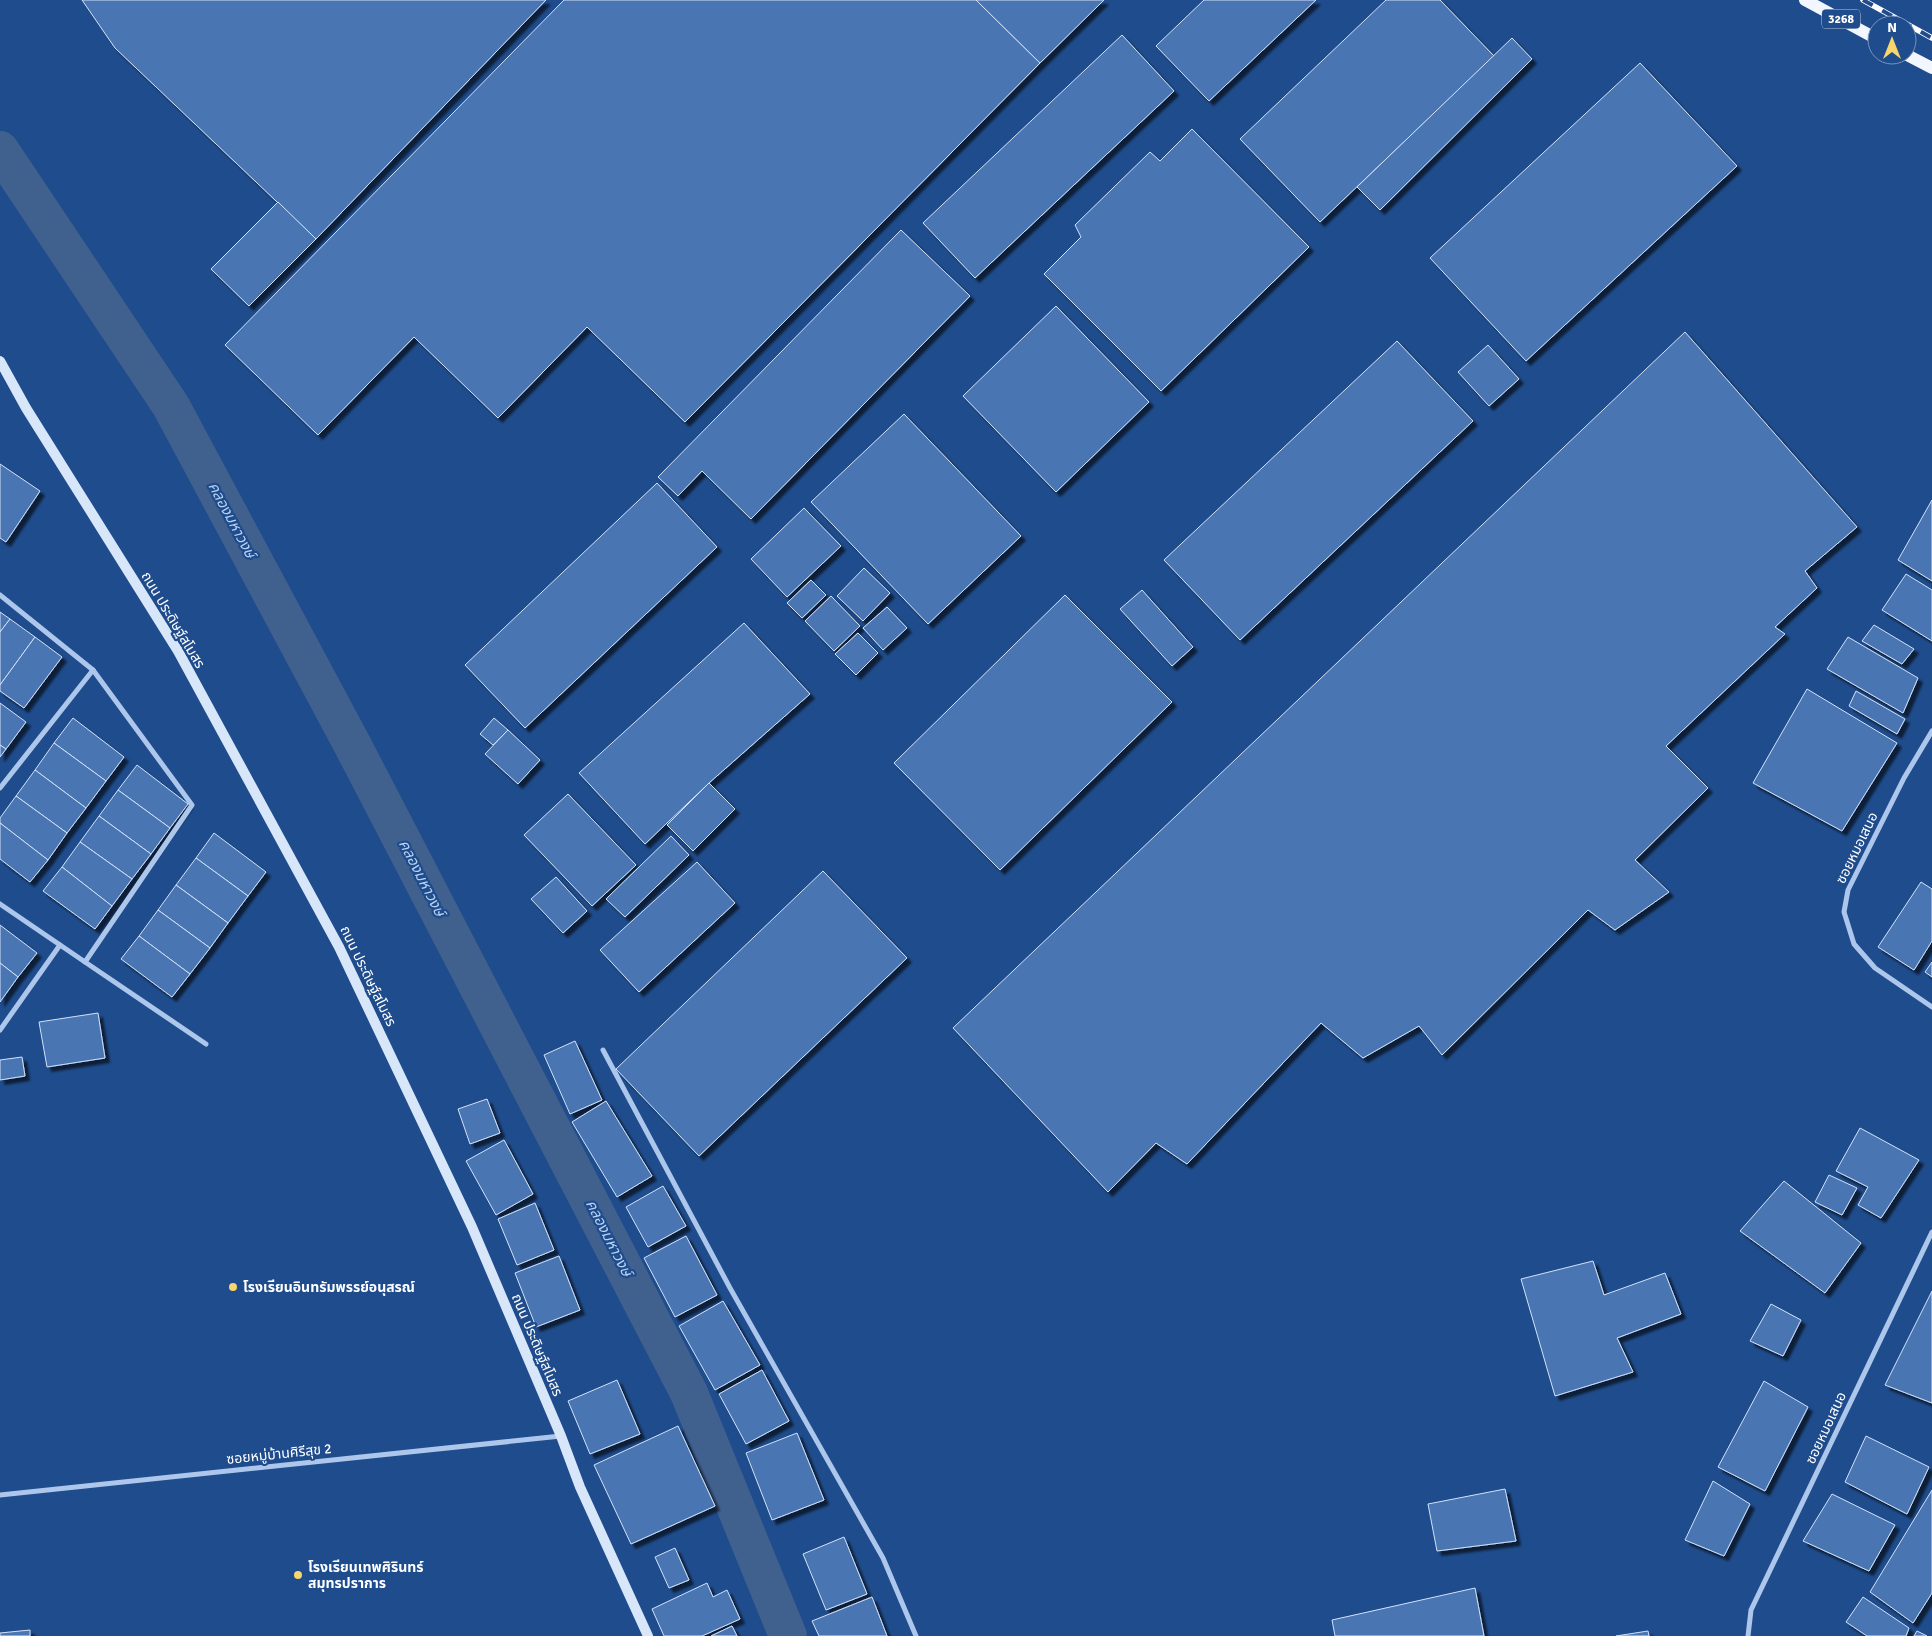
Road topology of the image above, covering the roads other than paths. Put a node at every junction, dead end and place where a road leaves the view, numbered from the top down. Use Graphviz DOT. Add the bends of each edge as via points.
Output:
graph roads {
  1 [pos="1805,0"];
  2 [pos="1867,34"];
  3 [pos="1917,60"];
  4 [pos="1932,68"];
  5 [pos="0,361"];
  6 [pos="0,595"];
  7 [pos="92,670"];
  8 [pos="1932,732"];
  9 [pos="0,788"];
  10 [pos="0,904"];
  11 [pos="60,945"];
  12 [pos="85,962"];
  13 [pos="1932,1007"];
  14 [pos="0,1030"];
  15 [pos="206,1044"];
  16 [pos="603,1050"];
  17 [pos="1932,1232"];
  18 [pos="561,1436"];
  19 [pos="0,1495"];
  20 [pos="648,1636"];
  21 [pos="916,1636"];
  22 [pos="1748,1636"];
  1 -- 2 [label="main road, 3268"];
  3 -- 4 [label="main road"];
  5 -- 18 [label="street, ถนน ประดิษฐ์สโมสร" via="178,651 339,947 472,1227"];
  6 -- 7 [label="street"];
  7 -- 9 [label="street"];
  7 -- 12 [label="street" via="192,805"];
  8 -- 13 [label="street, ซอยหมอเสนอ" via="1904,778 1848,890 1844,912 1854,944 1875,968"];
  10 -- 11 [label="street"];
  11 -- 12 [label="street"];
  11 -- 14 [label="street"];
  12 -- 15 [label="street"];
  16 -- 21 [label="street" via="730,1288 883,1558"];
  17 -- 22 [label="street, ซอยหมอเสนอ" via="1751,1610"];
  18 -- 19 [label="street, ซอยหมู่บ้านศิรีสุข 2"];
  18 -- 20 [label="street, ถนน ประดิษฐ์สโมสร" via="580,1487"];
}
